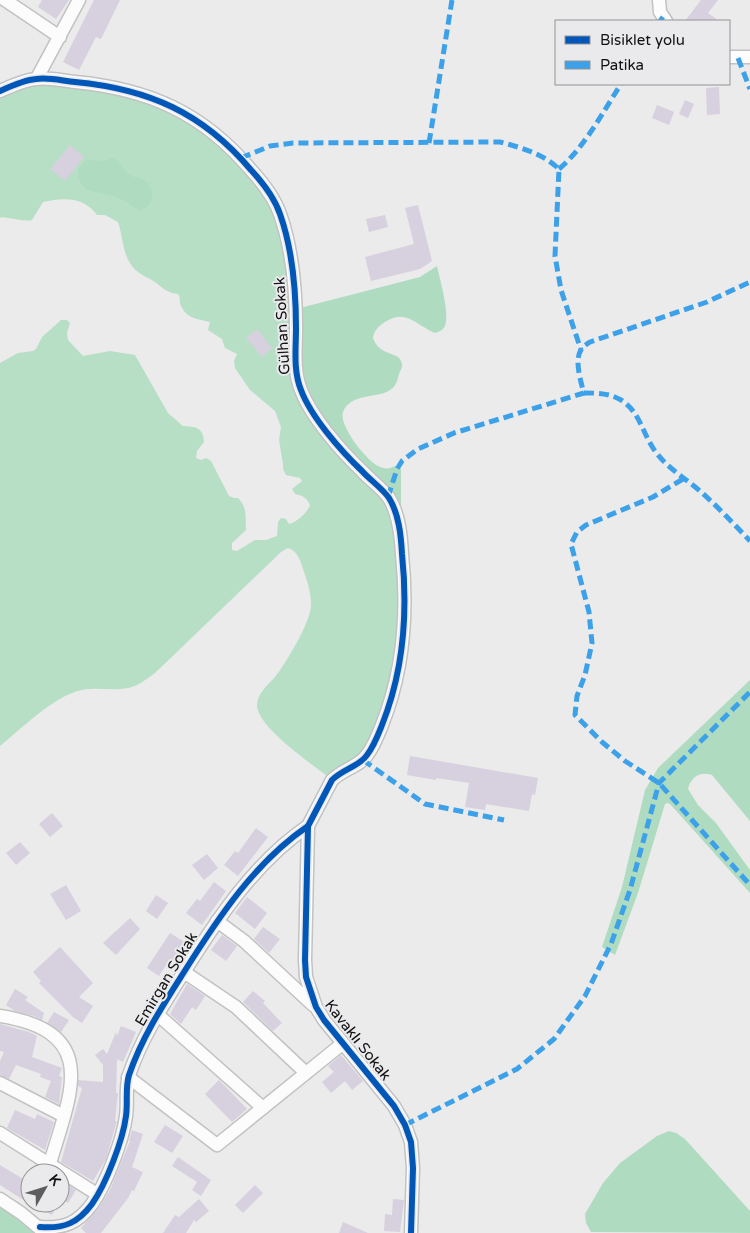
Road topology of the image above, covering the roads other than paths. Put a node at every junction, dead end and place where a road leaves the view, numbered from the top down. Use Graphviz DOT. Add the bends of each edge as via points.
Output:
graph roads {
  1 [pos="5,0"];
  2 [pos="79,0"];
  3 [pos="660,0"];
  4 [pos="665,20"];
  5 [pos="60,37"];
  6 [pos="730,56"];
  7 [pos="750,58"];
  8 [pos="37,78"];
  9 [pos="0,91"];
  10 [pos="308,826"];
  11 [pos="217,920"];
  12 [pos="184,972"];
  13 [pos="316,1007"];
  14 [pos="157,1014"];
  15 [pos="0,1016"];
  16 [pos="342,1044"];
  17 [pos="306,1074"];
  18 [pos="128,1077"];
  19 [pos="0,1083"];
  20 [pos="263,1108"];
  21 [pos="64,1116"];
  22 [pos="0,1133"];
  23 [pos="50,1163"];
  24 [pos="70,1176"];
  25 [pos="98,1194"];
  26 [pos="0,1199"];
  27 [pos="43,1230"];
  28 [pos="411,1233"];
  1 -- 5 [label="street"];
  2 -- 5 [label="street"];
  3 -- 4 [label="street" via="660,12"];
  5 -- 8 [label="street"];
  6 -- 7 [label="street"];
  8 -- 9 [label="street, Gülhan Sokak"];
  8 -- 10 [label="street, Gülhan Sokak" via="100,85 177,109 212,130 257,176 274,202 285,232 293,275 300,389 322,424 394,507 402,547 405,605 396,684 385,718 366,757 332,780"];
  10 -- 11 [label="street, Emirgan Sokak" via="265,863"];
  10 -- 13 [label="street, Kavaklı Sokak" via="305,960 309,990"];
  11 -- 12 [label="street, Emirgan Sokak"];
  11 -- 13 [label="street"];
  12 -- 14 [label="street, Emirgan Sokak"];
  12 -- 17 [label="street" via="236,1008"];
  13 -- 16 [label="street, Kavaklı Sokak"];
  14 -- 18 [label="street, Emirgan Sokak"];
  14 -- 20 [label="street"];
  15 -- 21 [label="street" via="36,1025 65,1048 72,1074"];
  16 -- 17 [label="street"];
  16 -- 28 [label="street, Kavaklı Sokak" via="394,1106 408,1133 413,1168"];
  17 -- 20 [label="street"];
  18 -- 20 [label="street" via="217,1145"];
  18 -- 25 [label="street, Emirgan Sokak" via="126,1120"];
  19 -- 21 [label="street"];
  21 -- 23 [label="street"];
  22 -- 23 [label="street"];
  24 -- 25 [label="street"];
  25 -- 27 [label="street, Emirgan Sokak" via="86,1210 68,1225"];
  26 -- 27 [label="street"];
}
